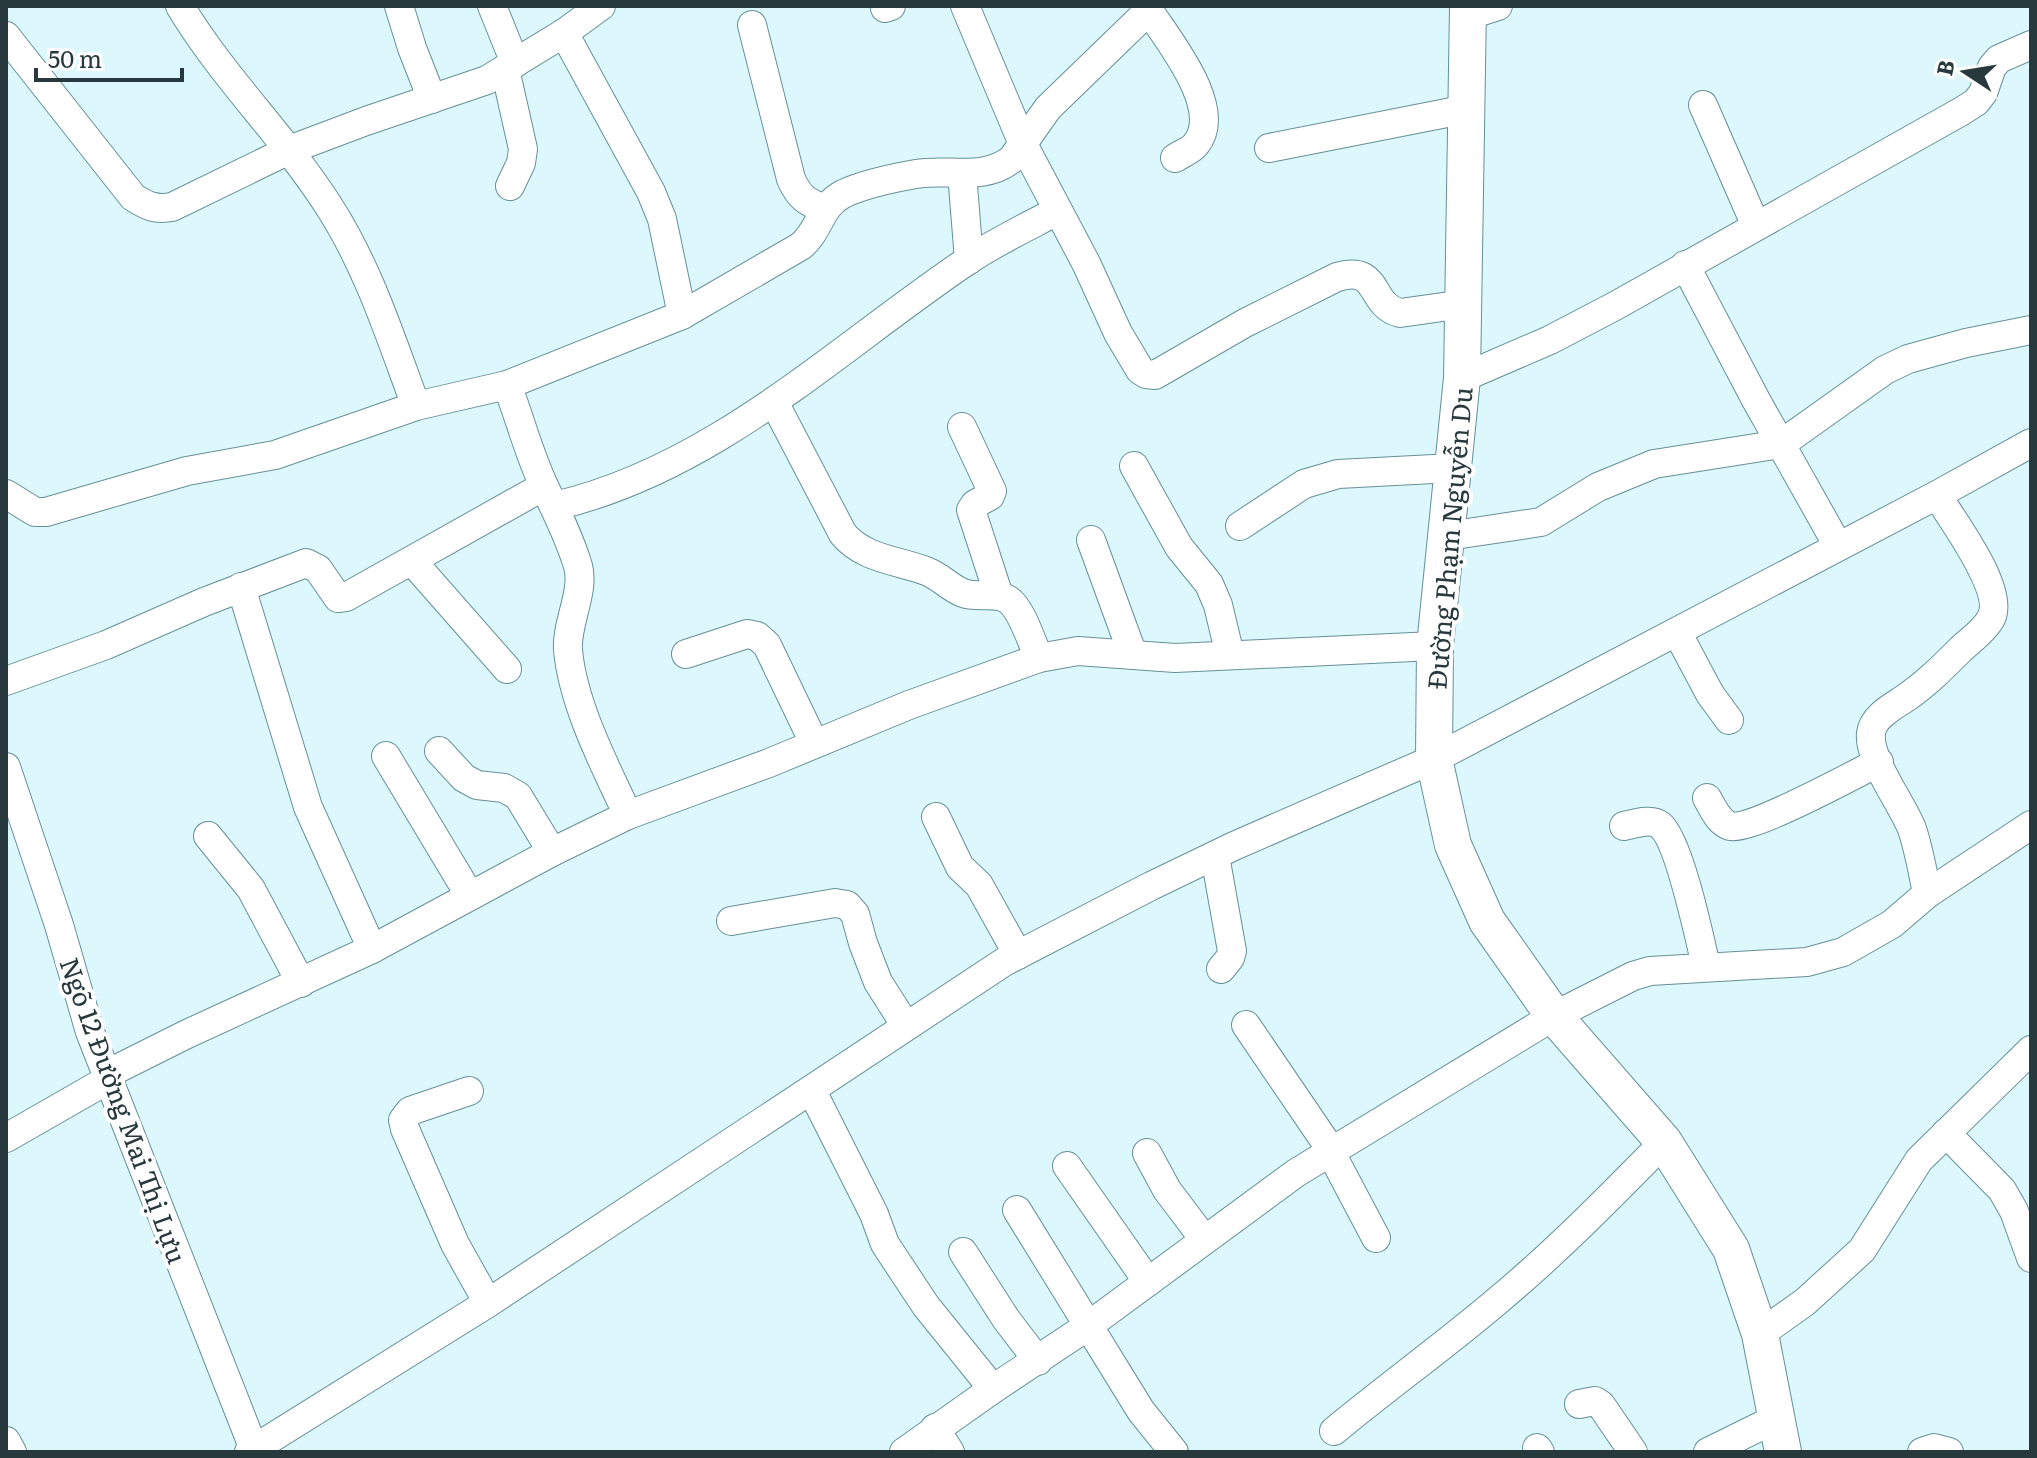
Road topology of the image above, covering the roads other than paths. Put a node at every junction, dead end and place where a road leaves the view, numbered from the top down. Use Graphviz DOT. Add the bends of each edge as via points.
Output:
graph roads {
  1 [pos="180,6"];
  2 [pos="399,6"];
  3 [pos="492,6"];
  4 [pos="601,6"];
  5 [pos="965,6"];
  6 [pos="1149,7"];
  7 [pos="1478,9"];
  8 [pos="752,25"];
  9 [pos="564,33"];
  10 [pos="6,36"];
  11 [pos="2031,45"];
  12 [pos="510,66"];
  13 [pos="432,99"];
  14 [pos="1703,105"];
  15 [pos="1467,109"];
  16 [pos="1023,144"];
  17 [pos="1269,148"];
  18 [pos="289,150"];
  19 [pos="1175,158"];
  20 [pos="962,173"];
  21 [pos="510,186"];
  22 [pos="825,209"];
  23 [pos="1057,211"];
  24 [pos="1756,226"];
  25 [pos="969,260"];
  26 [pos="1685,265"];
  27 [pos="1464,304"];
  28 [pos="682,315"];
  29 [pos="2031,330"];
  30 [pos="1462,378"];
  31 [pos="507,385"];
  32 [pos="774,402"];
  33 [pos="416,406"];
  34 [pos="962,427"];
  35 [pos="2031,443"];
  36 [pos="1781,444"];
  37 [pos="1134,466"];
  38 [pos="1453,468"];
  39 [pos="6,494"];
  40 [pos="1937,495"];
  41 [pos="549,496"];
  42 [pos="1240,526"];
  43 [pos="1448,536"];
  44 [pos="1091,540"];
  45 [pos="1838,546"];
  46 [pos="412,561"];
  47 [pos="241,587"];
  48 [pos="999,596"];
  49 [pos="1677,632"];
  50 [pos="1435,646"];
  51 [pos="686,654"];
  52 [pos="1133,655"];
  53 [pos="1230,655"];
  54 [pos="1039,658"];
  55 [pos="507,669"];
  56 [pos="6,681"];
  57 [pos="1729,720"];
  58 [pos="814,743"];
  59 [pos="439,751"];
  60 [pos="386,756"];
  61 [pos="1434,759"];
  62 [pos="1879,762"];
  63 [pos="6,767"];
  64 [pos="1707,798"];
  65 [pos="628,815"];
  66 [pos="936,817"];
  67 [pos="2031,825"];
  68 [pos="1624,826"];
  69 [pos="208,836"];
  70 [pos="552,852"];
  71 [pos="1215,856"];
  72 [pos="1927,894"];
  73 [pos="470,896"];
  74 [pos="731,921"];
  75 [pos="372,949"];
  76 [pos="1018,955"];
  77 [pos="1706,966"];
  78 [pos="1221,969"];
  79 [pos="301,983"];
  80 [pos="1554,1016"];
  81 [pos="1246,1025"];
  82 [pos="906,1026"];
  83 [pos="2031,1050"];
  84 [pos="108,1077"];
  85 [pos="469,1091"];
  86 [pos="812,1091"];
  87 [pos="1946,1133"];
  88 [pos="6,1138"];
  89 [pos="1664,1142"];
  90 [pos="1330,1151"];
  91 [pos="1147,1153"];
  92 [pos="1067,1166"];
  93 [pos="1017,1210"];
  94 [pos="1376,1238"];
  95 [pos="1204,1239"];
  96 [pos="963,1252"];
  97 [pos="2031,1258"];
  98 [pos="1148,1282"];
  99 [pos="488,1303"];
  100 [pos="1088,1326"];
  101 [pos="1760,1334"];
  102 [pos="1038,1361"];
  103 [pos="993,1389"];
  104 [pos="1579,1404"];
  105 [pos="1334,1431"];
  106 [pos="1779,1435"];
  107 [pos="943,1440"];
  108 [pos="6,1441"];
  109 [pos="252,1451"];
  110 [pos="12,1452"];
  111 [pos="904,1452"];
  112 [pos="1174,1452"];
  113 [pos="1633,1452"];
  114 [pos="1708,1452"];
  115 [pos="1922,1452"];
  116 [pos="1949,1452"];
  1 -- 18 [label="street"];
  2 -- 13 [label="street"];
  3 -- 12 [label="street"];
  4 -- 9 [label="street"];
  5 -- 16 [label="street"];
  6 -- 16 [label="street" via="1048,108"];
  6 -- 19 [label="street" via="1192,78 1204,111 1196,145"];
  7 -- 15 [label="main road, Đường Phạm Nguyễn Du"];
  8 -- 22 [label="street" via="791,179 807,203"];
  9 -- 12 [label="street"];
  9 -- 28 [label="street" via="656,205"];
  10 -- 18 [label="street" via="133,197 148,207 172,207"];
  11 -- 24 [label="street" via="1999,59 1983,93 1962,111"];
  12 -- 13 [label="street"];
  12 -- 21 [label="street" via="523,149"];
  13 -- 18 [label="street"];
  14 -- 24 [label="street"];
  15 -- 17 [label="street"];
  15 -- 27 [label="main road, Đường Phạm Nguyễn Du"];
  16 -- 20 [label="street" via="1012,159 992,171"];
  16 -- 23 [label="street"];
  18 -- 33 [label="street" via="331,209 374,293"];
  20 -- 22 [label="street" via="905,177 843,194"];
  20 -- 25 [label="street"];
  22 -- 28 [label="street" via="816,231 801,246"];
  23 -- 25 [label="street"];
  23 -- 27 [label="street" via="1118,333 1140,370 1150,376 1351,273 1370,282 1391,311"];
  24 -- 26 [label="street"];
  25 -- 32 [label="street"];
  26 -- 30 [label="street" via="1550,340"];
  26 -- 36 [label="street"];
  27 -- 30 [label="main road, Đường Phạm Nguyễn Du"];
  28 -- 31 [label="street"];
  29 -- 36 [label="street" via="1908,359"];
  30 -- 38 [label="main road, Đường Phạm Nguyễn Du"];
  31 -- 33 [label="street"];
  31 -- 41 [label="street"];
  32 -- 41 [label="street" via="631,483 592,497"];
  32 -- 48 [label="street" via="853,546 927,571 962,593"];
  33 -- 39 [label="street" via="286,452 187,471 46,512 35,512"];
  34 -- 48 [label="street" via="992,491 971,510"];
  35 -- 40 [label="street"];
  36 -- 43 [label="street" via="1654,464 1598,487 1541,522"];
  36 -- 45 [label="street"];
  37 -- 53 [label="street" via="1179,547 1209,584"];
  38 -- 42 [label="street" via="1338,474 1304,484"];
  38 -- 43 [label="main road, Đường Phạm Nguyễn Du"];
  40 -- 45 [label="street"];
  40 -- 62 [label="street" via="1991,588 1994,612 1920,689 1877,720 1871,736"];
  41 -- 46 [label="street"];
  41 -- 65 [label="street" via="579,569 568,650 575,684"];
  43 -- 50 [label="main road, Đường Phạm Nguyễn Du"];
  44 -- 52 [label="street"];
  45 -- 49 [label="street"];
  46 -- 47 [label="street" via="342,598 334,595 318,569 306,563"];
  46 -- 55 [label="street"];
  47 -- 56 [label="street"];
  47 -- 75 [label="street" via="308,807"];
  48 -- 54 [label="street" via="1016,609"];
  49 -- 57 [label="street"];
  49 -- 61 [label="street"];
  50 -- 53 [label="street"];
  50 -- 61 [label="main road, Đường Phạm Nguyễn Du"];
  51 -- 58 [label="street" via="747,634 757,636 767,645"];
  52 -- 53 [label="street"];
  52 -- 54 [label="street" via="1078,651"];
  54 -- 58 [label="street"];
  58 -- 65 [label="street"];
  59 -- 70 [label="street" via="464,778 518,796"];
  60 -- 73 [label="street"];
  61 -- 71 [label="street"];
  61 -- 80 [label="main road, Đường Phạm Nguyễn Du" via="1453,845 1487,921"];
  62 -- 64 [label="street" via="1736,826 1719,819"];
  62 -- 72 [label="street" via="1911,827"];
  63 -- 84 [label="street, Ngõ 12 Đường Mai Thị Lựu"];
  65 -- 70 [label="street"];
  66 -- 76 [label="street" via="960,867 979,885"];
  67 -- 72 [label="street"];
  68 -- 77 [label="street" via="1661,825 1692,902"];
  69 -- 79 [label="street" via="251,889"];
  70 -- 73 [label="street"];
  71 -- 76 [label="street"];
  71 -- 78 [label="street" via="1232,951"];
  72 -- 77 [label="street" via="1892,924 1834,955 1807,962"];
  73 -- 75 [label="street"];
  74 -- 82 [label="street" via="847,905 855,914 878,982"];
  75 -- 79 [label="street"];
  76 -- 82 [label="street"];
  77 -- 80 [label="street" via="1642,973"];
  79 -- 84 [label="street" via="187,1034"];
  80 -- 89 [label="main road, Đường Phạm Nguyễn Du"];
  80 -- 90 [label="street"];
  81 -- 90 [label="street"];
  82 -- 86 [label="street"];
  83 -- 87 [label="street"];
  84 -- 88 [label="street"];
  84 -- 109 [label="street, Ngõ 12 Đường Mai Thị Lựu"];
  85 -- 99 [label="street" via="410,1111 403,1120 455,1244"];
  86 -- 99 [label="street"];
  86 -- 103 [label="street" via="885,1244 926,1306"];
  87 -- 97 [label="street" via="2002,1190"];
  87 -- 101 [label="street" via="1919,1160 1862,1250"];
  89 -- 101 [label="main road, Đường Phạm Nguyễn Du" via="1731,1249"];
  89 -- 105 [label="street" via="1496,1302"];
  90 -- 94 [label="street"];
  90 -- 95 [label="street"];
  91 -- 95 [label="street"];
  92 -- 98 [label="street"];
  93 -- 100 [label="street"];
  95 -- 98 [label="street"];
  96 -- 102 [label="street"];
  98 -- 100 [label="street"];
  99 -- 109 [label="street"];
  100 -- 102 [label="street"];
  100 -- 112 [label="street" via="1141,1411"];
  101 -- 106 [label="main road, Đường Phạm Nguyễn Du"];
  102 -- 103 [label="street"];
  103 -- 107 [label="street"];
  104 -- 113 [label="street" via="1601,1405"];
  106 -- 114 [label="street"];
  107 -- 111 [label="street"];
  108 -- 110 [label="street"];
  115 -- 116 [label="street"];
}
